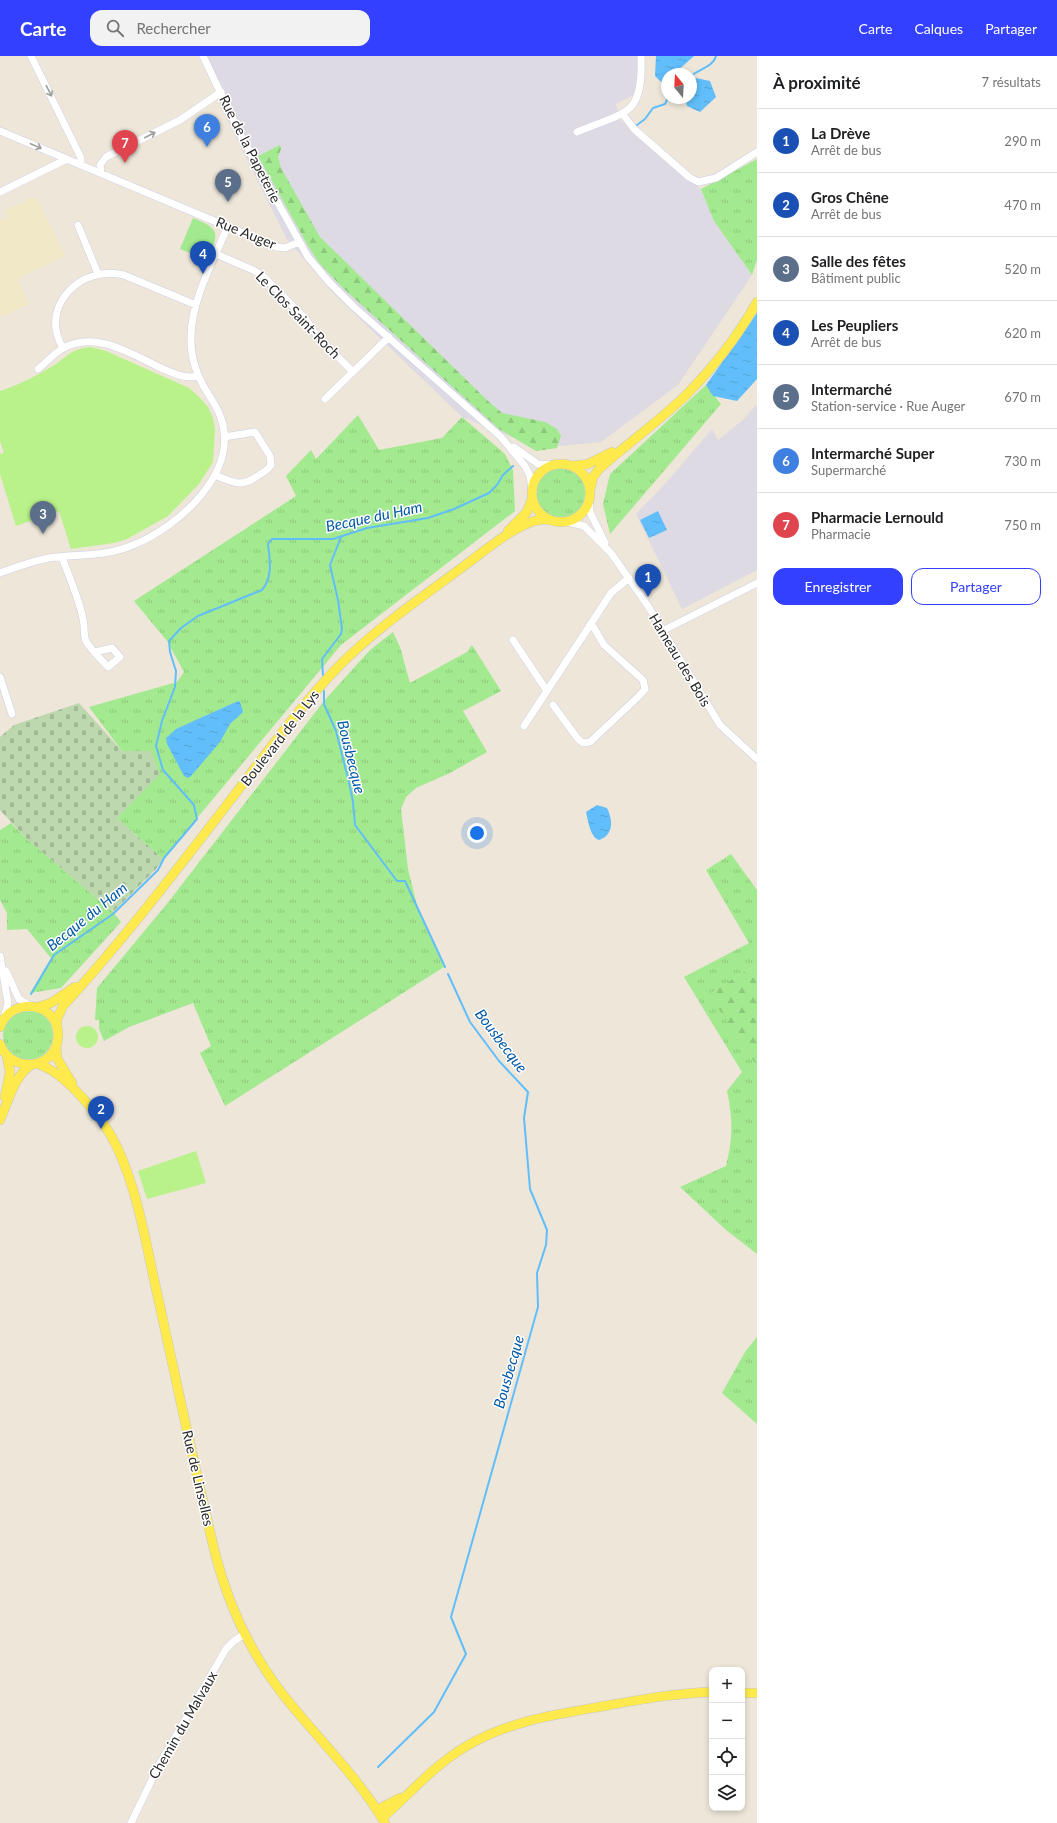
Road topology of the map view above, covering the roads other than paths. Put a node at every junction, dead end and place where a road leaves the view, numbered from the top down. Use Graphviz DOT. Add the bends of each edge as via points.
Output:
graph roads {
  1 [pos="31,56"];
  2 [pos="203,56"];
  3 [pos="641,56"];
  4 [pos="221,92"];
  5 [pos="622,113"];
  6 [pos="0,131"];
  7 [pos="578,132"];
  8 [pos="757,152"];
  9 [pos="67,159"];
  10 [pos="81,165"];
  11 [pos="101,173"];
  12 [pos="0,192"];
  13 [pos="78,225"];
  14 [pos="228,226"];
  15 [pos="299,242"];
  16 [pos="216,254"];
  17 [pos="98,274"];
  18 [pos="757,302"];
  19 [pos="196,305"];
  20 [pos="389,337"];
  21 [pos="64,348"];
  22 [pos="38,369"];
  23 [pos="353,372"];
  24 [pos="198,376"];
  25 [pos="325,399"];
  26 [pos="638,435"];
  27 [pos="224,437"];
  28 [pos="501,437"];
  29 [pos="552,465"];
  30 [pos="570,465"];
  31 [pos="215,475"];
  32 [pos="532,489"];
  33 [pos="590,490"];
  34 [pos="532,499"];
  35 [pos="589,501"];
  36 [pos="548,520"];
  37 [pos="568,522"];
  38 [pos="492,546"];
  39 [pos="611,553"];
  40 [pos="62,557"];
  41 [pos="0,573"];
  42 [pos="629,578"];
  43 [pos="757,583"];
  44 [pos="591,623"];
  45 [pos="662,630"];
  46 [pos="513,640"];
  47 [pos="95,652"];
  48 [pos="0,677"];
  49 [pos="547,691"];
  50 [pos="553,705"];
  51 [pos="12,714"];
  52 [pos="524,726"];
  53 [pos="757,759"];
  54 [pos="0,956"];
  55 [pos="100,963"];
  56 [pos="34,1006"];
  57 [pos="4,1018"];
  58 [pos="0,1026"];
  59 [pos="57,1028"];
  60 [pos="0,1044"];
  61 [pos="56,1046"];
  62 [pos="7,1056"];
  63 [pos="34,1064"];
  64 [pos="83,1099"];
  65 [pos="0,1115"];
  66 [pos="0,1120"];
  67 [pos="245,1634"];
  68 [pos="709,1692"];
  69 [pos="745,1693"];
  70 [pos="757,1694"];
  71 [pos="381,1817"];
  72 [pos="131,1823"];
  1 -- 10 [label="street, one-way" via="81,158"];
  2 -- 4 [label="street, Rue de la Papeterie"];
  3 -- 5 [label="street" via="639,96 634,106"];
  11 -- 4 [label="street, one-way" via="100,165 106,157 180,120"];
  4 -- 15 [label="street, Rue de la Papeterie"];
  5 -- 7 [label="street"];
  5 -- 8 [label="street" via="637,131 698,182 721,175"];
  6 -- 9 [label="street, Rue Auger, one-way"];
  9 -- 10 [label="street, Rue Auger"];
  9 -- 12 [label="street"];
  10 -- 11 [label="street, Rue Auger"];
  11 -- 14 [label="street, Rue Auger"];
  13 -- 17 [label="street"];
  14 -- 15 [label="street, Rue Auger" via="279,248"];
  14 -- 16 [label="street"];
  15 -- 20 [label="street, Rue Auger" via="308,257 330,282"];
  16 -- 19 [label="street"];
  16 -- 23 [label="street, Le Clos Saint-Roch" via="263,276"];
  17 -- 19 [label="street" via="112,272 124,275"];
  17 -- 21 [label="street" via="77,283 61,302 55,327"];
  18 -- 26 [label="main road" via="730,344 706,374"];
  19 -- 24 [label="street" via="191,341"];
  20 -- 23 [label="street"];
  20 -- 28 [label="street, Rue Auger"];
  21 -- 22 [label="street"];
  21 -- 24 [label="street" via="77,342 102,342 185,378"];
  23 -- 25 [label="street"];
  24 -- 27 [label="street" via="220,413"];
  26 -- 30 [label="main road" via="593,462 580,466"];
  26 -- 33 [label="main road" via="597,471 591,481"];
  27 -- 31 [label="street" via="222,456"];
  27 -- 31 [label="street" via="255,432 270,456 271,465 268,470 244,483 235,483"];
  28 -- 29 [label="street, Rue Auger" via="534,461 542,465"];
  28 -- 32 [label="street, Rue Auger" via="525,466"];
  29 -- 30 [label="main road"];
  29 -- 32 [label="main road" via="540,473"];
  30 -- 33 [label="main road" via="583,474"];
  31 -- 40 [label="street" via="179,517 145,540 115,551"];
  32 -- 34 [label="main road"];
  33 -- 35 [label="main road"];
  34 -- 36 [label="main road" via="538,511"];
  34 -- 38 [label="main road, Boulevard de la Lys" via="530,508 524,516"];
  35 -- 37 [label="main road" via="580,516"];
  35 -- 39 [label="street, Hameau des Bois" via="592,518"];
  36 -- 37 [label="main road"];
  36 -- 38 [label="main road, Boulevard de la Lys" via="531,522"];
  37 -- 39 [label="street, Hameau des Bois" via="584,526"];
  38 -- 55 [label="main road, Boulevard de la Lys" via="370,637 328,678 137,921"];
  39 -- 42 [label="street, Hameau des Bois"];
  40 -- 41 [label="street" via="33,561"];
  40 -- 47 [label="street" via="83,617 84,637"];
  42 -- 44 [label="street" via="611,593"];
  42 -- 45 [label="street, Hameau des Bois"];
  43 -- 45 [label="street"];
  44 -- 49 [label="street"];
  44 -- 50 [label="street" via="604,645 643,680 644,689 590,742 583,743 578,739"];
  45 -- 53 [label="street, Hameau des Bois" via="722,728"];
  46 -- 49 [label="street"];
  48 -- 51 [label="street"];
  49 -- 52 [label="street"];
  54 -- 56 [label="street" via="18,997"];
  54 -- 57 [label="street" via="8,1003"];
  55 -- 56 [label="main road, Boulevard de la Lys" via="68,993 49,1004"];
  55 -- 59 [label="main road, Boulevard de la Lys" via="62,1009 57,1019"];
  56 -- 57 [label="main road, Boulevard de la Lys" via="16,1008"];
  56 -- 59 [label="main road" via="50,1015"];
  57 -- 58 [label="main road"];
  59 -- 61 [label="main road, Boulevard de la Lys"];
  60 -- 62 [label="main road"];
  61 -- 63 [label="main road" via="48,1057"];
  61 -- 64 [label="main road, Rue de Linselles" via="60,1064"];
  62 -- 63 [label="main road, Rue de Linselles" via="18,1063"];
  62 -- 65 [label="main road" via="10,1072"];
  63 -- 64 [label="main road, Rue de Linselles" via="52,1070"];
  63 -- 66 [label="main road" via="25,1070 17,1082"];
  64 -- 67 [label="main road, Rue de Linselles" via="107,1129 123,1160 132,1188 215,1553 229,1600"];
  67 -- 71 [label="main road, Rue de Linselles" via="282,1693 354,1777"];
  67 -- 72 [label="street, Chemin du Malvaux" via="226,1650 159,1765"];
  68 -- 71 [label="main road" via="662,1696 551,1715 494,1732 439,1765"];
  69 -- 70 [label="main road"];
}
